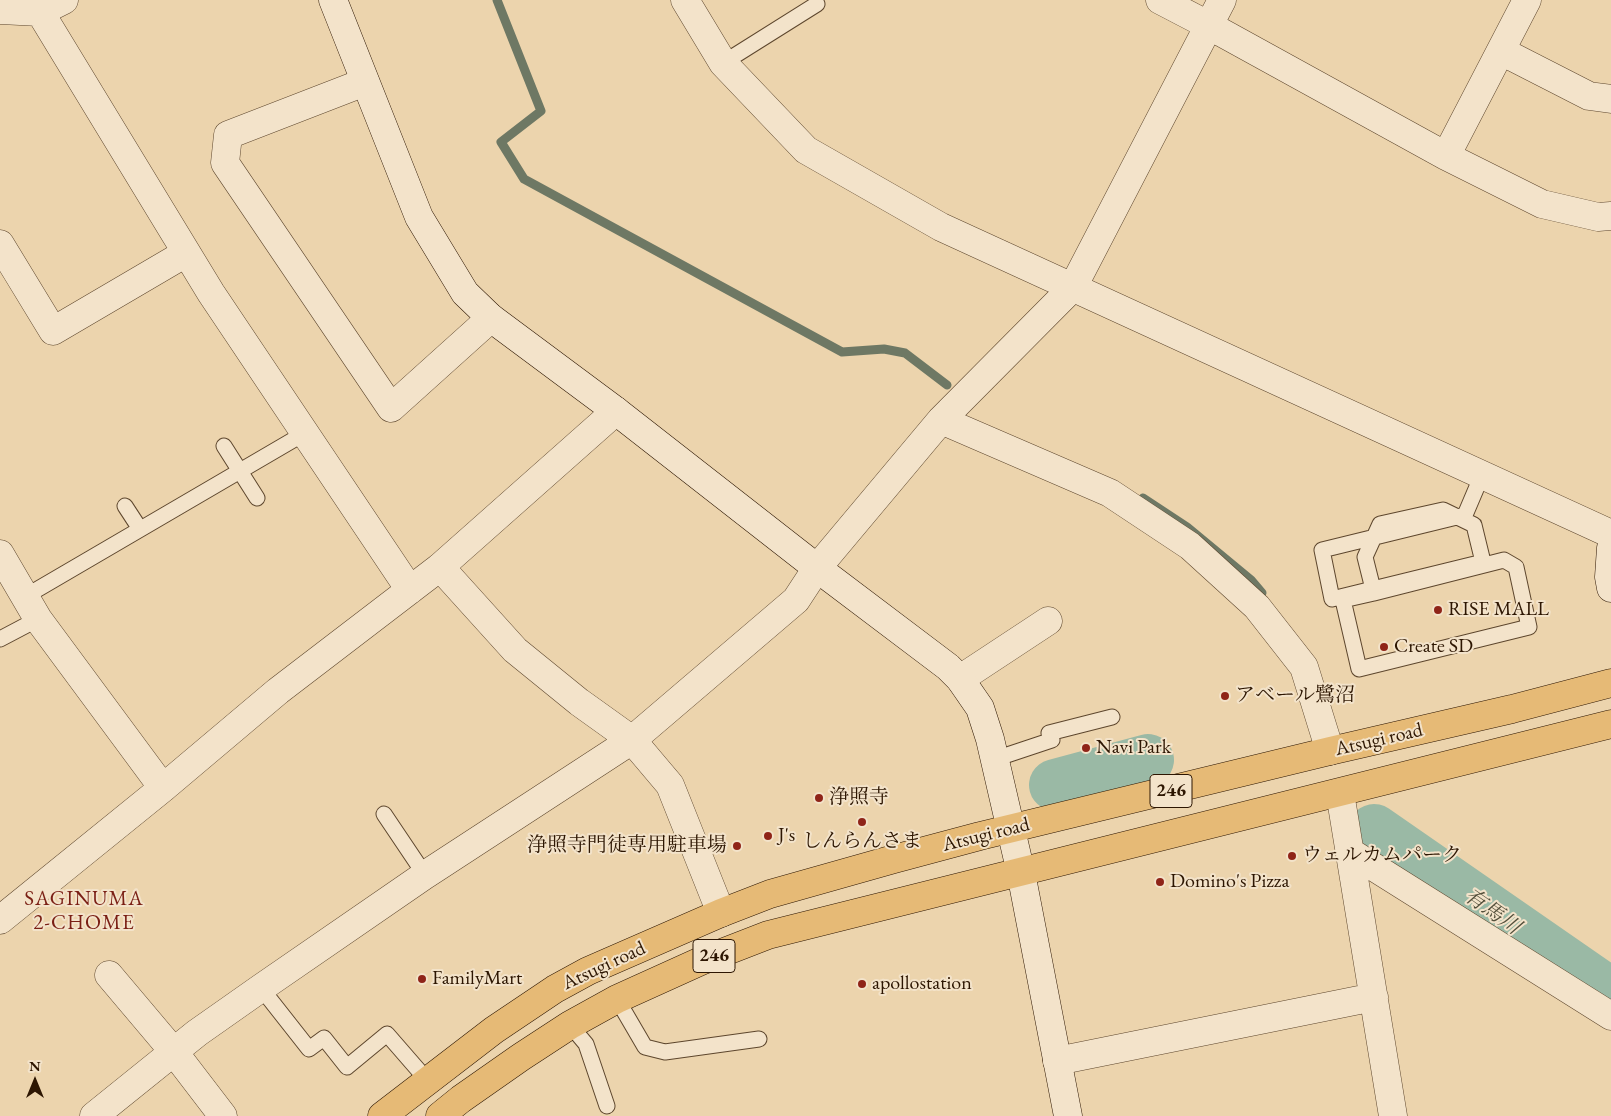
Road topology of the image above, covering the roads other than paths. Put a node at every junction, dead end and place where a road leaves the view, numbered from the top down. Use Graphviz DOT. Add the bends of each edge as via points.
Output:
graph roads {
  1 [pos="333,0"];
  2 [pos="685,0"];
  3 [pos="1160,0"];
  4 [pos="1222,0"];
  5 [pos="1527,0"];
  6 [pos="817,4"];
  7 [pos="52,6"];
  8 [pos="0,10"];
  9 [pos="1208,25"];
  10 [pos="1501,51"];
  11 [pos="724,63"];
  12 [pos="365,82"];
  13 [pos="1611,99"];
  14 [pos="1446,156"];
  15 [pos="1611,216"];
  16 [pos="0,244"];
  17 [pos="186,253"];
  18 [pos="1073,287"];
  19 [pos="491,318"];
  20 [pos="616,411"];
  21 [pos="941,420"];
  22 [pos="305,433"];
  23 [pos="224,446"];
  24 [pos="241,471"];
  25 [pos="1482,475"];
  26 [pos="257,498"];
  27 [pos="125,506"];
  28 [pos="140,529"];
  29 [pos="1611,534"];
  30 [pos="1611,548"];
  31 [pos="0,554"];
  32 [pos="440,567"];
  33 [pos="817,568"];
  34 [pos="1611,588"];
  35 [pos="410,590"];
  36 [pos="1374,593"];
  37 [pos="32,607"];
  38 [pos="1048,621"];
  39 [pos="0,639"];
  40 [pos="960,679"];
  41 [pos="1611,683"];
  42 [pos="1112,716"];
  43 [pos="1611,724"];
  44 [pos="632,740"];
  45 [pos="1330,752"];
  46 [pos="995,759"];
  47 [pos="163,788"];
  48 [pos="1340,793"];
  49 [pos="384,814"];
  50 [pos="1011,829"];
  51 [pos="1350,852"];
  52 [pos="1021,873"];
  53 [pos="425,875"];
  54 [pos="721,913"];
  55 [pos="0,920"];
  56 [pos="109,975"];
  57 [pos="261,988"];
  58 [pos="1374,998"];
  59 [pos="617,999"];
  60 [pos="1611,1016"];
  61 [pos="570,1025"];
  62 [pos="759,1039"];
  63 [pos="174,1052"];
  64 [pos="1057,1061"];
  65 [pos="427,1080"];
  66 [pos="607,1106"];
  67 [pos="94,1116"];
  68 [pos="223,1116"];
  69 [pos="382,1116"];
  70 [pos="440,1116"];
  71 [pos="1068,1116"];
  72 [pos="1393,1116"];
  1 -- 12 [label="street"];
  2 -- 11 [label="street"];
  3 -- 9 [label="street"];
  4 -- 9 [label="street"];
  5 -- 10 [label="street"];
  6 -- 11 [label="lane"];
  7 -- 8 [label="street"];
  7 -- 17 [label="street"];
  9 -- 14 [label="street"];
  9 -- 18 [label="street"];
  10 -- 13 [label="street" via="1589,96"];
  10 -- 14 [label="street"];
  11 -- 18 [label="street" via="806,150 941,228"];
  12 -- 19 [label="street" via="419,217 465,293"];
  12 -- 19 [label="street" via="228,135 225,163 391,408"];
  14 -- 15 [label="street" via="1542,204 1598,217"];
  16 -- 17 [label="street" via="53,331"];
  17 -- 22 [label="street"];
  18 -- 21 [label="street"];
  18 -- 25 [label="street"];
  19 -- 20 [label="street"];
  20 -- 32 [label="street"];
  20 -- 33 [label="street"];
  21 -- 33 [label="street"];
  21 -- 45 [label="street" via="1110,493 1190,546 1257,607 1304,667"];
  22 -- 24 [label="lane"];
  22 -- 35 [label="street"];
  23 -- 24 [label="lane"];
  24 -- 26 [label="lane"];
  24 -- 28 [label="lane"];
  25 -- 29 [label="street"];
  25 -- 36 [label="lane" via="1465,515 1456,518 1389,534 1380,536 1370,538 1322,550 1332,599 1351,594 1370,590 1379,588 1464,566 1483,562 1474,525 1466,522 1459,518 1451,514 1443,510 1380,524 1376,532 1373,541 1365,557 1372,584"];
  27 -- 28 [label="lane"];
  28 -- 37 [label="lane"];
  30 -- 34 [label="street"];
  31 -- 37 [label="street"];
  32 -- 35 [label="street"];
  32 -- 44 [label="street" via="515,650"];
  33 -- 40 [label="street"];
  33 -- 44 [label="street" via="796,600"];
  35 -- 47 [label="street" via="278,691"];
  36 -- 36 [label="lane" via="1504,560 1516,567 1529,627 1359,668 1344,600"];
  37 -- 39 [label="lane"];
  37 -- 47 [label="street"];
  38 -- 40 [label="street"];
  40 -- 46 [label="street" via="980,708"];
  41 -- 45 [label="highway, Atsugi road / 246"];
  42 -- 46 [label="lane" via="1049,733 1052,740"];
  43 -- 48 [label="highway, Atsugi road / 246"];
  44 -- 53 [label="street"];
  44 -- 54 [label="street" via="670,786"];
  45 -- 50 [label="highway, Atsugi road / 246"];
  46 -- 50 [label="street"];
  47 -- 55 [label="street"];
  48 -- 51 [label="street"];
  48 -- 52 [label="highway, Atsugi road / 246"];
  49 -- 53 [label="lane"];
  50 -- 52 [label="street"];
  50 -- 54 [label="highway, Atsugi road / 246" via="770,894"];
  51 -- 58 [label="street"];
  51 -- 60 [label="street"];
  52 -- 59 [label="highway, Atsugi road / 246" via="768,935"];
  52 -- 64 [label="street"];
  53 -- 57 [label="street"];
  54 -- 65 [label="highway, Atsugi road / 246" via="588,971 555,989"];
  56 -- 63 [label="street"];
  57 -- 63 [label="street"];
  57 -- 65 [label="lane" via="309,1049 324,1038 346,1067 387,1034"];
  58 -- 64 [label="street"];
  58 -- 72 [label="street"];
  59 -- 61 [label="highway, Atsugi road / 246"];
  59 -- 62 [label="lane" via="645,1048 665,1052"];
  61 -- 66 [label="lane" via="586,1044"];
  61 -- 70 [label="highway, Atsugi road / 246"];
  63 -- 67 [label="street"];
  63 -- 68 [label="street"];
  64 -- 71 [label="street"];
  65 -- 69 [label="highway, Atsugi road / 246"];
}
